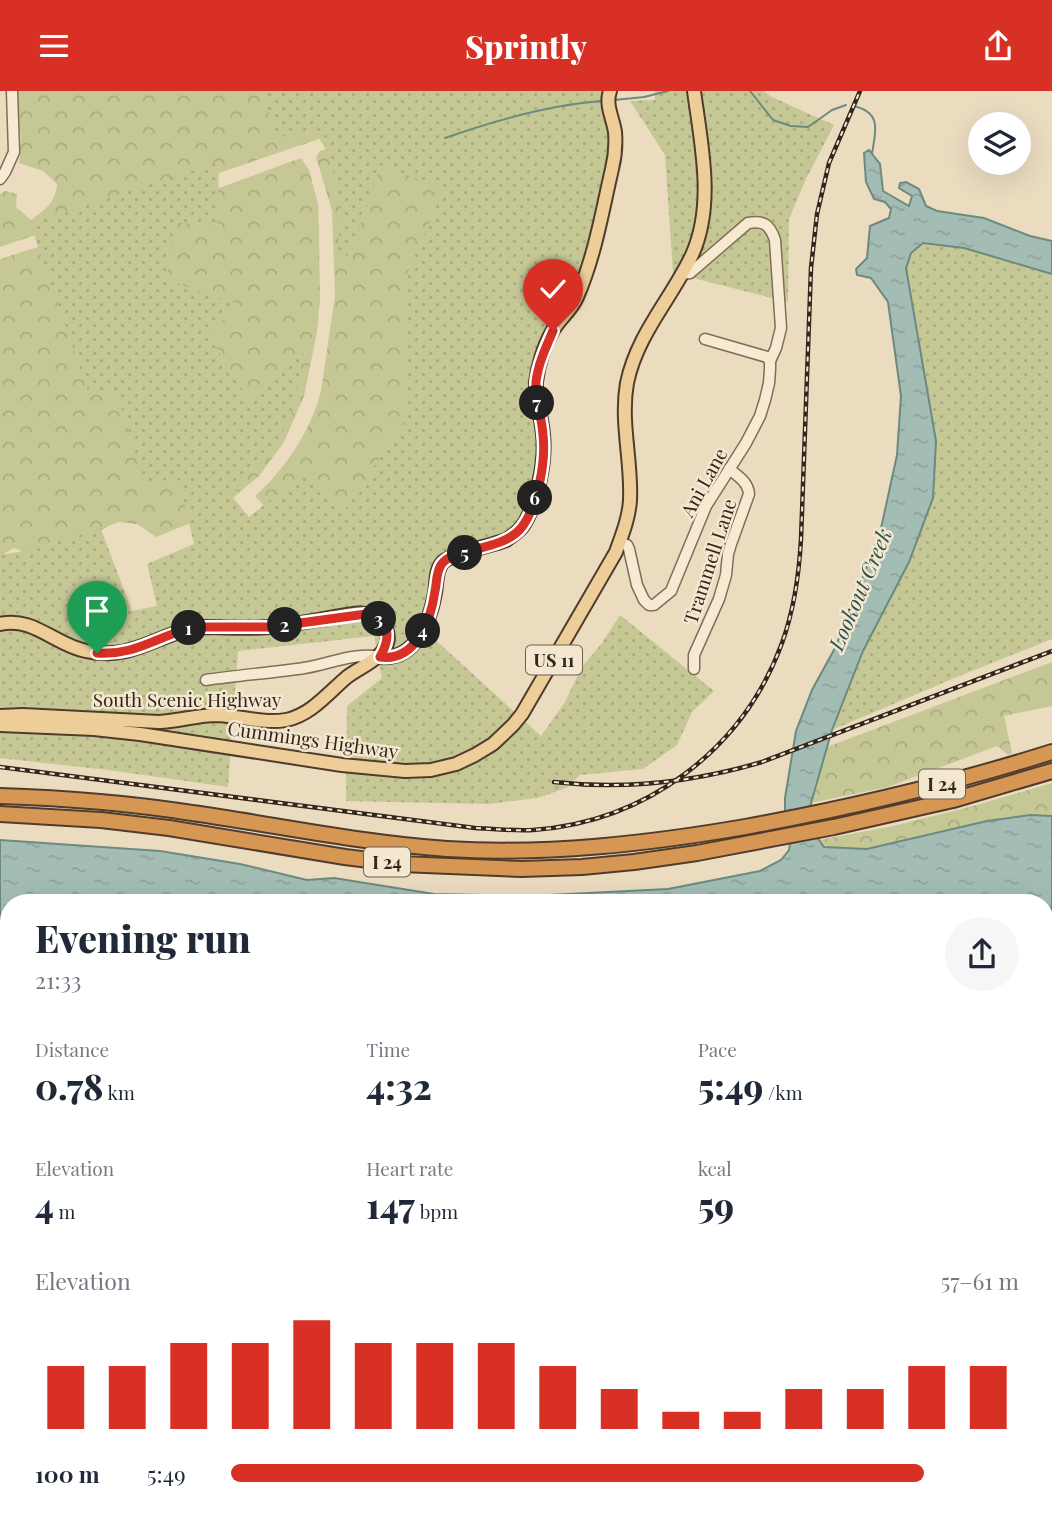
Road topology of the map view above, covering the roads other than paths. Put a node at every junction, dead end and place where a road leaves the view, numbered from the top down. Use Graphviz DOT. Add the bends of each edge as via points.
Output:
graph roads {
  1 [pos="12,91"];
  2 [pos="610,91"];
  3 [pos="694,91"];
  4 [pos="0,179"];
  5 [pos="682,274"];
  6 [pos="705,339"];
  7 [pos="770,361"];
  8 [pos="729,469"];
  9 [pos="620,542"];
  10 [pos="0,624"];
  11 [pos="380,657"];
  12 [pos="695,669"];
  13 [pos="206,680"];
  14 [pos="0,716"];
  15 [pos="0,725"];
  16 [pos="1052,752"];
  17 [pos="1052,771"];
  18 [pos="0,796"];
  19 [pos="0,814"];
  1 -- 4 [label="street" via="14,152"];
  2 -- 11 [label="main road, South Scenic Highway" via="607,98 615,151 594,249 569,311 548,341 536,380 544,450 540,483 528,516 506,540 445,560 438,571 431,612 416,642 398,655"];
  3 -- 5 [label="main road, Cummings Highway / US 11" via="705,190 702,224"];
  5 -- 7 [label="street, Ani Lane" via="697,268 748,223 756,221 772,229 781,328"];
  5 -- 9 [label="main road, Cummings Highway / US 11" via="641,342 628,381 624,425 629,502"];
  6 -- 7 [label="street"];
  7 -- 8 [label="street, Ani Lane" via="762,408"];
  8 -- 9 [label="street, Ani Lane" via="706,506 671,591 654,605 641,595 629,549"];
  8 -- 12 [label="street, Trammell Lane" via="744,482 749,494 728,554 719,599 694,655"];
  9 -- 15 [label="main road, Cummings Highway / US 11" via="522,714 493,744 456,764 405,771 140,734"];
  10 -- 11 [label="main road" via="30,625 65,645 112,653 138,649 190,628 271,627 366,614 379,619 387,632"];
  11 -- 13 [label="street" via="355,656 309,667"];
  11 -- 14 [label="main road, South Scenic Highway" via="288,720 216,715 159,722"];
  16 -- 18 [label="highway, I 24" via="957,781 830,811 688,837 554,850 390,844 119,803"];
  17 -- 19 [label="highway, I 24" via="835,827 697,853 582,867 401,864 169,828"];
}
